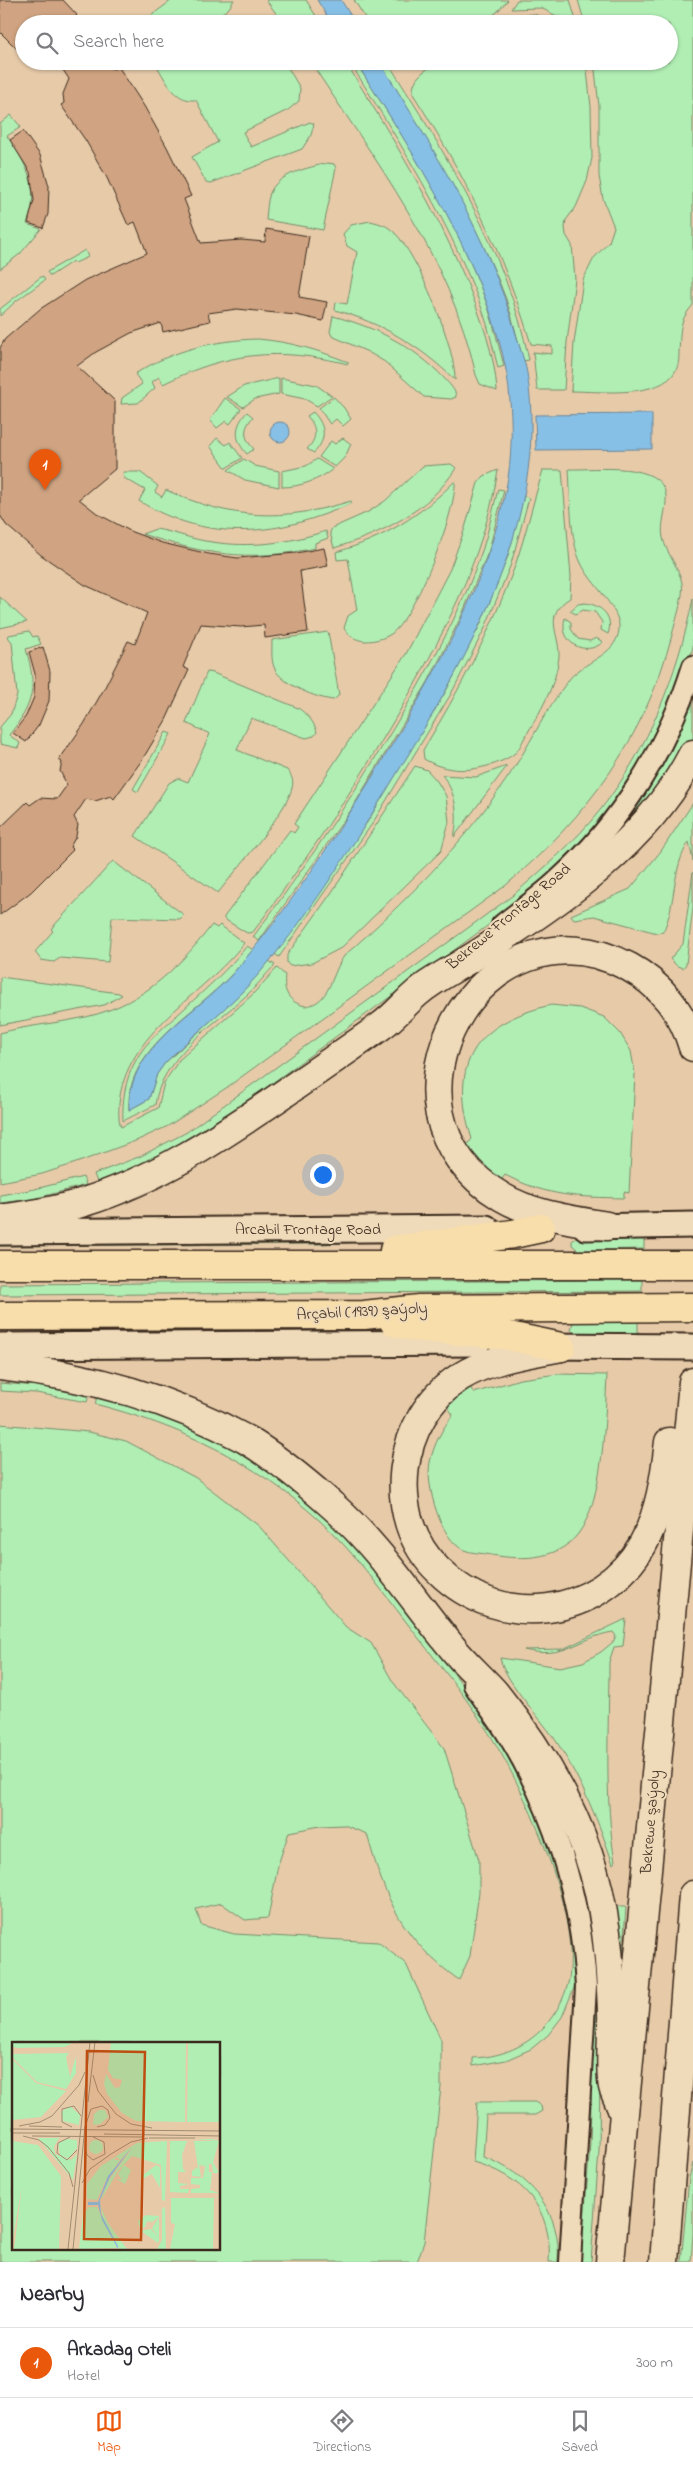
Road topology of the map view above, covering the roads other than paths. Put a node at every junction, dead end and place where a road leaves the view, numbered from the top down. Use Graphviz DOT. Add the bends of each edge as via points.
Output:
graph roads {
  1 [pos="693,666"];
  2 [pos="693,754"];
  3 [pos="427,985"];
  4 [pos="693,1047"];
  5 [pos="0,1219"];
  6 [pos="693,1225"];
  7 [pos="611,1226"];
  8 [pos="541,1228"];
  9 [pos="0,1232"];
  10 [pos="349,1264"];
  11 [pos="0,1265"];
  12 [pos="693,1265"];
  13 [pos="693,1307"];
  14 [pos="0,1316"];
  15 [pos="364,1316"];
  16 [pos="0,1346"];
  17 [pos="693,1347"];
  18 [pos="562,1348"];
  19 [pos="0,1366"];
  20 [pos="693,1378"];
  21 [pos="693,1382"];
  22 [pos="453,1648"];
  23 [pos="693,1895"];
  24 [pos="693,2080"];
  25 [pos="623,2112"];
  26 [pos="674,2119"];
  27 [pos="570,2262"];
  28 [pos="610,2262"];
  29 [pos="664,2262"];
  1 -- 3 [label="street, Bekrewe Frontage Road" via="661,745 614,820 559,879"];
  2 -- 3 [label="main road" via="658,809 598,870 487,949"];
  3 -- 5 [label="main road" via="384,1024 223,1136 176,1164 128,1187 83,1203"];
  4 -- 7 [label="main road" via="683,1018 643,975 622,963 568,950 536,955 499,971 475,992 454,1020 441,1058 438,1101 444,1130 468,1171 516,1204"];
  6 -- 7 [label="street, Arcabil Frontage Road"];
  7 -- 8 [label="street, Arcabil Frontage Road"];
  8 -- 9 [label="street, Arcabil Frontage Road"];
  8 -- 10 [label="main road" via="380,1252"];
  10 -- 11 [label="main road"];
  10 -- 12 [label="main road"];
  13 -- 15 [label="main road, Arçabil (1939) şaýoly" via="419,1309"];
  14 -- 15 [label="main road, Arçabil (1939) şaýoly"];
  15 -- 18 [label="main road" via="414,1326 504,1335"];
  16 -- 18 [label="street" via="476,1343"];
  17 -- 18 [label="street"];
  18 -- 20 [label="main road" via="480,1366 459,1377 424,1412 406,1457 403,1477 409,1524 424,1554 452,1584 496,1606 539,1610 559,1607 593,1593 630,1562 655,1516 666,1473 672,1420"];
  19 -- 22 [label="main road" via="70,1377 145,1397 200,1417 247,1440 335,1508 376,1551"];
  21 -- 25 [label="main road, Bekrewe şaýoly"];
  22 -- 25 [label="main road" via="494,1693 554,1777 588,1855 610,1952 613,2085"];
  22 -- 27 [label="street" via="506,1732 544,1804 569,1874 577,1910 586,1987"];
  23 -- 26 [label="main road"];
  24 -- 26 [label="main road"];
  25 -- 28 [label="main road, Bekrewe şaýoly"];
  26 -- 29 [label="main road"];
}
